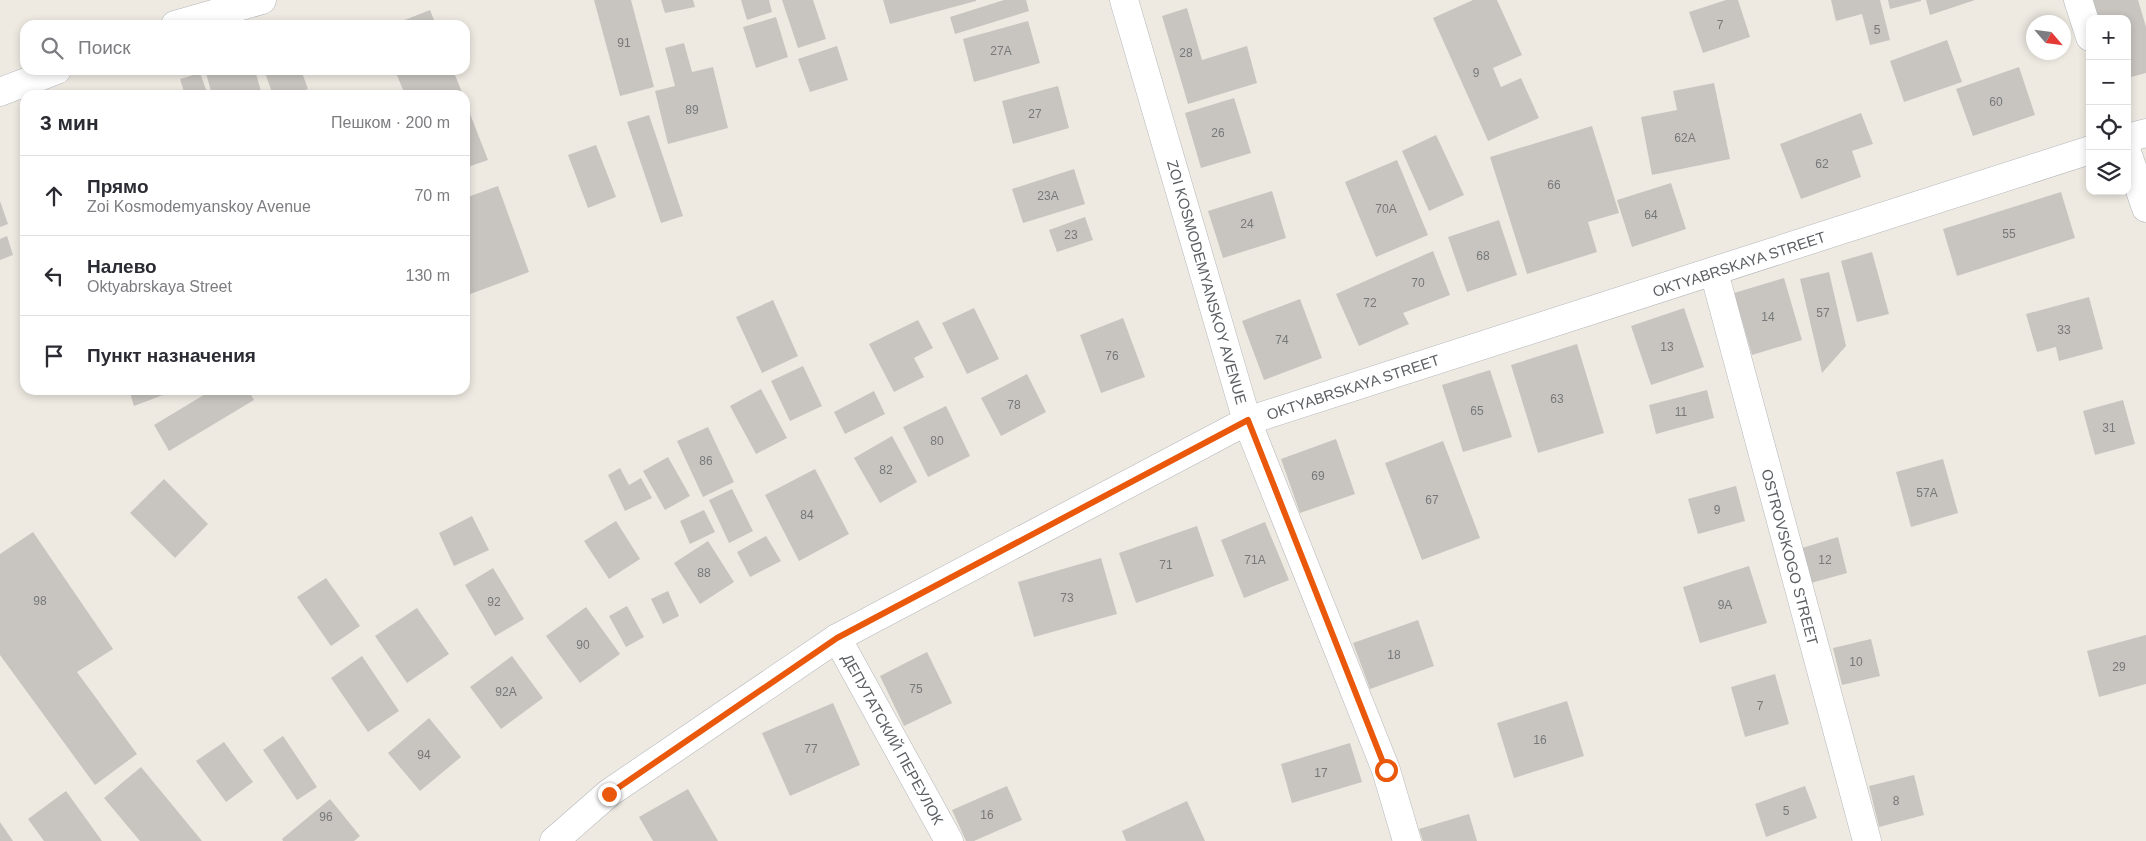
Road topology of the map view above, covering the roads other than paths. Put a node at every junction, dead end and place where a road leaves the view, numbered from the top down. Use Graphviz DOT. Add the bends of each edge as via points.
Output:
graph roads {
  1 [pos="262,0"];
  2 [pos="1124,0"];
  3 [pos="2078,0"];
  4 [pos="192,20"];
  5 [pos="2086,25"];
  6 [pos="44,75"];
  7 [pos="0,92"];
  8 [pos="2146,133"];
  9 [pos="2131,137"];
  10 [pos="2086,151"];
  11 [pos="2131,164"];
  12 [pos="2146,208"];
  13 [pos="1714,272"];
  14 [pos="1248,420"];
  15 [pos="837,638"];
  16 [pos="554,841"];
  17 [pos="950,841"];
  18 [pos="1407,841"];
  19 [pos="1867,841"];
  1 -- 4 [label="street"];
  2 -- 14 [label="street, ZOI KOSMODEMYANSKOY AVENUE"];
  3 -- 5 [label="street"];
  6 -- 7 [label="street"];
  8 -- 9 [label="street"];
  10 -- 13 [label="street, OKTYABRSKAYA STREET"];
  11 -- 12 [label="street"];
  13 -- 14 [label="street, OKTYABRSKAYA STREET"];
  13 -- 19 [label="street, OSTROVSKOGO STREET"];
  14 -- 15 [label="street, OKTYABRSKAYA STREET"];
  14 -- 18 [label="street, ZOI KOSMODEMYANSKOY AVENUE" via="1386,770"];
  15 -- 16 [label="street, OKTYABRSKAYA STREET" via="609,794"];
  15 -- 17 [label="street, ДЕПУТАТСКИЙ ПЕРЕУЛОК"];
}
